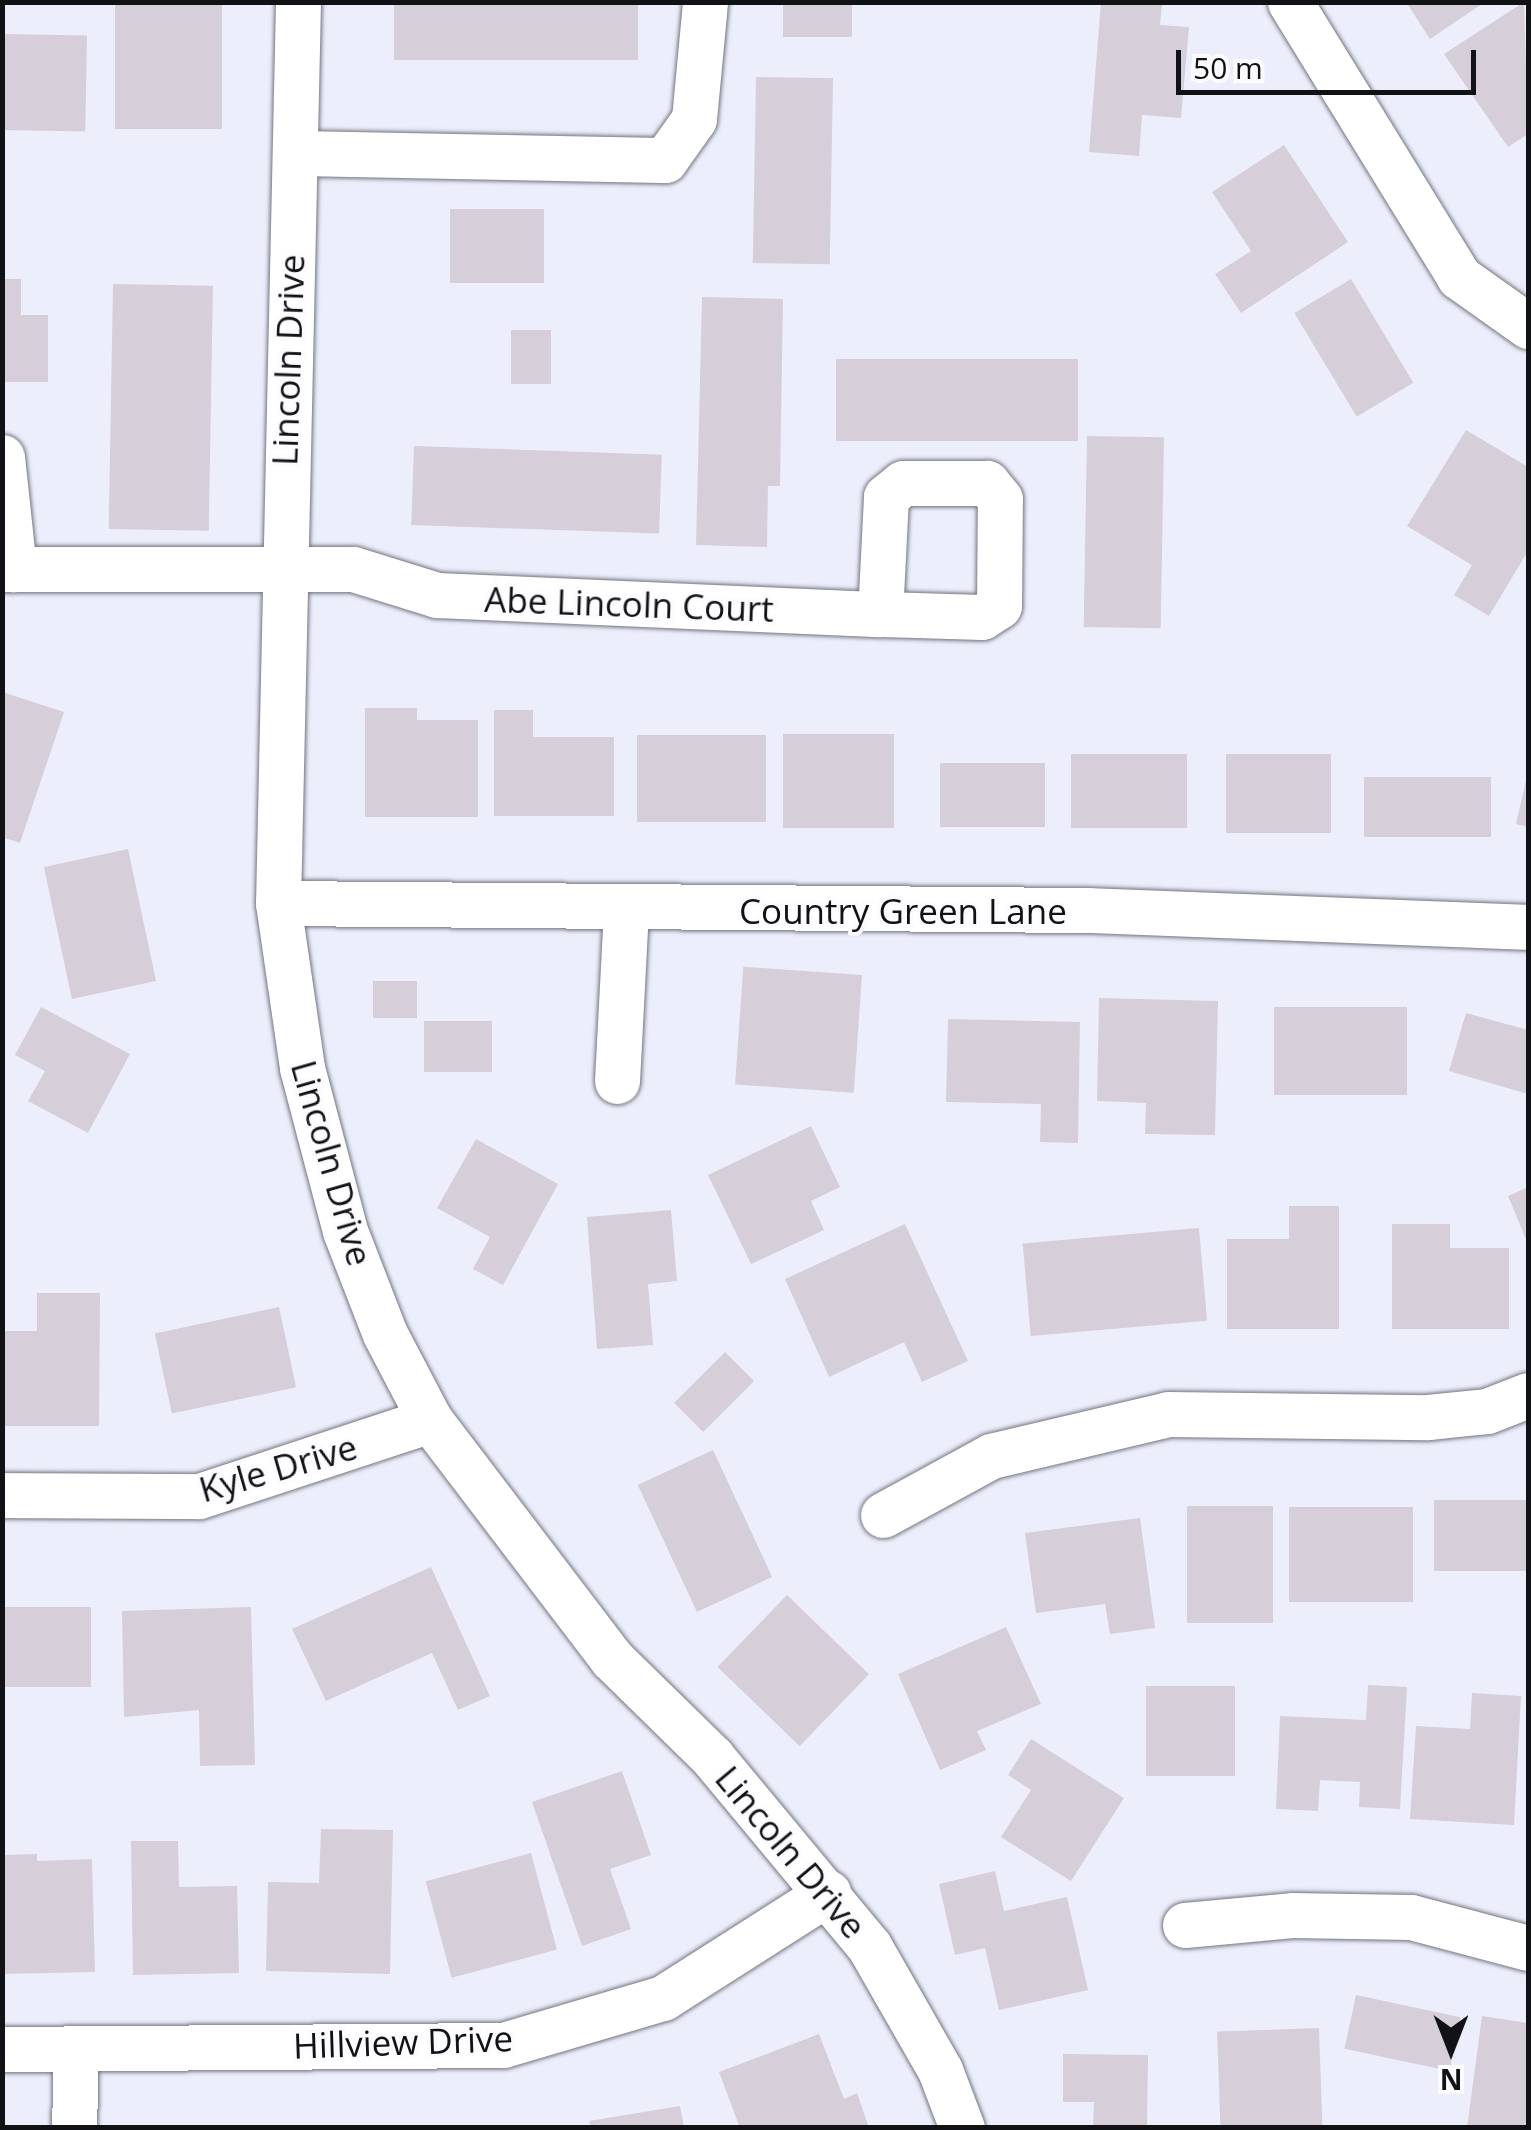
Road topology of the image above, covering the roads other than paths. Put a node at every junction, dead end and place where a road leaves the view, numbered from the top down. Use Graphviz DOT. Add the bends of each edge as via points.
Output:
graph roads {
  1 [pos="298,2"];
  2 [pos="706,2"];
  3 [pos="1290,2"];
  4 [pos="295,153"];
  5 [pos="1528,326"];
  6 [pos="2,457"];
  7 [pos="280,566"];
  8 [pos="8,569"];
  9 [pos="880,614"];
  10 [pos="278,903"];
  11 [pos="626,912"];
  12 [pos="1528,926"];
  13 [pos="616,1081"];
  14 [pos="1528,1394"];
  15 [pos="430,1420"];
  16 [pos="2,1495"];
  17 [pos="883,1515"];
  18 [pos="828,1893"];
  19 [pos="1185,1925"];
  20 [pos="1528,1948"];
  21 [pos="2,2049"];
  22 [pos="76,2050"];
  23 [pos="74,2128"];
  24 [pos="962,2128"];
  1 -- 4 [label="street, Lincoln Drive"];
  2 -- 4 [label="street" via="694,119 665,160"];
  3 -- 5 [label="street" via="1459,277"];
  4 -- 7 [label="street, Lincoln Drive"];
  6 -- 8 [label="street"];
  7 -- 8 [label="street, Abe Lincoln Court"];
  7 -- 9 [label="street, Abe Lincoln Court" via="353,568 437,595"];
  7 -- 10 [label="street, Lincoln Drive"];
  9 -- 9 [label="street, Abe Lincoln Court" via="982,617 999,606 1000,499 987,483 902,483 886,497"];
  10 -- 11 [label="street, Country Green Lane"];
  10 -- 15 [label="street, Lincoln Drive" via="302,1068 345,1231 384,1334"];
  11 -- 12 [label="street, Country Green Lane" via="1107,911"];
  11 -- 13 [label="street"];
  14 -- 17 [label="street" via="1487,1411 1428,1417 1168,1414 991,1456"];
  15 -- 16 [label="street, Kyle Drive" via="198,1496"];
  15 -- 18 [label="street, Lincoln Drive" via="612,1658 712,1757"];
  18 -- 22 [label="street, Hillview Drive" via="663,1998 503,2045"];
  18 -- 24 [label="street, Lincoln Drive" via="869,1946 940,2070"];
  19 -- 20 [label="street" via="1292,1914 1411,1917"];
  21 -- 22 [label="street, Hillview Drive"];
  22 -- 23 [label="street"];
}
